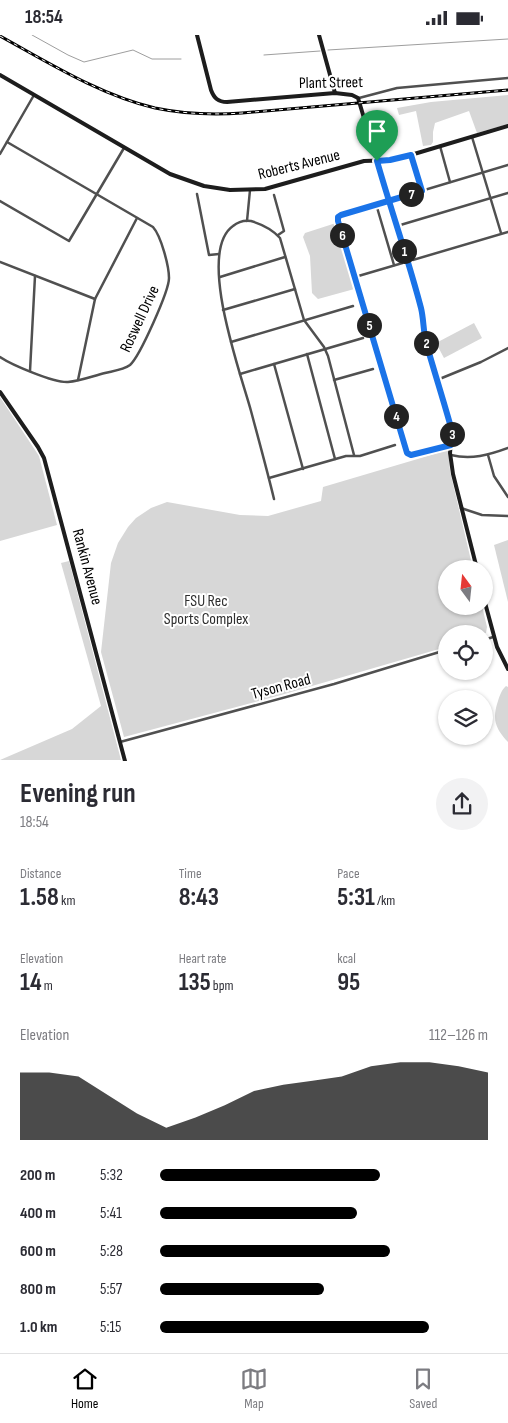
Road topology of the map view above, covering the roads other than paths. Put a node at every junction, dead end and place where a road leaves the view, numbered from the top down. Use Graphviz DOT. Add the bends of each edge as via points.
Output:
graph roads {
  1 [pos="197,35"];
  2 [pos="319,35"];
  3 [pos="0,75"];
  4 [pos="508,78"];
  5 [pos="335,93"];
  6 [pos="34,95"];
  7 [pos="358,98"];
  8 [pos="508,126"];
  9 [pos="472,137"];
  10 [pos="7,142"];
  11 [pos="440,147"];
  12 [pos="124,148"];
  13 [pos="0,154"];
  14 [pos="411,155"];
  15 [pos="377,161"];
  16 [pos="388,161"];
  17 [pos="508,165"];
  18 [pos="380,170"];
  19 [pos="483,172"];
  20 [pos="450,182"];
  21 [pos="250,190"];
  22 [pos="422,191"];
  23 [pos="508,193"];
  24 [pos="197,194"];
  25 [pos="97,195"];
  26 [pos="274,195"];
  27 [pos="491,198"];
  28 [pos="0,201"];
  29 [pos="389,201"];
  30 [pos="376,205"];
  31 [pos="137,218"];
  32 [pos="247,221"];
  33 [pos="396,226"];
  34 [pos="508,232"];
  35 [pos="501,234"];
  36 [pos="278,235"];
  37 [pos="220,254"];
  38 [pos="285,257"];
  39 [pos="0,262"];
  40 [pos="407,262"];
  41 [pos="394,266"];
  42 [pos="35,276"];
  43 [pos="220,277"];
  44 [pos="355,277"];
  45 [pos="294,289"];
  46 [pos="95,299"];
  47 [pos="353,306"];
  48 [pos="223,310"];
  49 [pos="304,320"];
  50 [pos="363,337"];
  51 [pos="231,342"];
  52 [pos="508,348"];
  53 [pos="325,349"];
  54 [pos="307,354"];
  55 [pos="0,357"];
  56 [pos="274,363"];
  57 [pos="373,369"];
  58 [pos="30,371"];
  59 [pos="240,374"];
  60 [pos="78,380"];
  61 [pos="334,380"];
  62 [pos="437,380"];
  63 [pos="0,391"];
  64 [pos="396,445"];
  65 [pos="451,445"];
  66 [pos="508,448"];
  67 [pos="354,455"];
  68 [pos="450,455"];
  69 [pos="488,455"];
  70 [pos="335,459"];
  71 [pos="303,469"];
  72 [pos="269,478"];
  73 [pos="508,497"];
  74 [pos="274,499"];
  75 [pos="461,508"];
  76 [pos="508,516"];
  77 [pos="474,560"];
  78 [pos="493,637"];
  79 [pos="438,652"];
  80 [pos="508,669"];
  81 [pos="120,742"];
  82 [pos="125,761"];
  1 -- 5 [label="street, Plant Street" via="215,98 227,102"];
  2 -- 5 [label="street"];
  3 -- 6 [label="street, Roberts Avenue"];
  4 -- 7 [label="street, Plant Street" via="396,88"];
  5 -- 7 [label="street, Plant Street"];
  6 -- 10 [label="street"];
  6 -- 12 [label="street, Roberts Avenue"];
  7 -- 15 [label="street"];
  8 -- 9 [label="street, Roberts Avenue"];
  9 -- 11 [label="street, Roberts Avenue"];
  9 -- 19 [label="street"];
  10 -- 13 [label="street"];
  10 -- 25 [label="street, Roswell Drive"];
  11 -- 14 [label="street, Roberts Avenue"];
  11 -- 20 [label="street"];
  12 -- 21 [label="street, Roberts Avenue" via="187,181 214,188"];
  12 -- 25 [label="street"];
  14 -- 16 [label="street, Roberts Avenue"];
  14 -- 22 [label="street"];
  15 -- 16 [label="street, Roberts Avenue"];
  15 -- 18 [label="street"];
  15 -- 21 [label="street, Roberts Avenue"];
  16 -- 18 [label="street" via="381,165"];
  17 -- 19 [label="street"];
  18 -- 29 [label="street"];
  19 -- 20 [label="street"];
  19 -- 27 [label="street"];
  20 -- 22 [label="street"];
  21 -- 32 [label="street"];
  22 -- 29 [label="street"];
  23 -- 27 [label="street"];
  24 -- 37 [label="street" via="209,255"];
  25 -- 28 [label="street" via="69,241"];
  25 -- 31 [label="street, Roswell Drive"];
  26 -- 36 [label="street" via="284,231"];
  27 -- 33 [label="street"];
  27 -- 35 [label="street"];
  29 -- 30 [label="street"];
  29 -- 33 [label="street"];
  30 -- 41 [label="street"];
  30 -- 44 [label="street" via="338,217"];
  31 -- 46 [label="street"];
  31 -- 60 [label="street, Roswell Drive" via="153,227 158,234 169,273 168,287 134,361 123,369"];
  32 -- 36 [label="street"];
  32 -- 37 [label="street" via="240,221 226,232"];
  33 -- 40 [label="street"];
  34 -- 35 [label="street"];
  35 -- 40 [label="street"];
  36 -- 38 [label="street"];
  37 -- 43 [label="street"];
  38 -- 43 [label="street"];
  38 -- 45 [label="street"];
  39 -- 42 [label="street"];
  40 -- 41 [label="street"];
  40 -- 62 [label="street"];
  41 -- 44 [label="street"];
  42 -- 46 [label="street"];
  42 -- 58 [label="street"];
  43 -- 48 [label="street"];
  44 -- 65 [label="street" via="407,453 411,455"];
  45 -- 48 [label="street"];
  45 -- 49 [label="street"];
  46 -- 60 [label="street"];
  47 -- 49 [label="street"];
  48 -- 51 [label="street"];
  49 -- 51 [label="street"];
  49 -- 53 [label="street"];
  50 -- 53 [label="street"];
  51 -- 59 [label="street"];
  52 -- 62 [label="street"];
  53 -- 54 [label="street"];
  53 -- 61 [label="street"];
  54 -- 56 [label="street"];
  54 -- 70 [label="street"];
  55 -- 58 [label="street, Roswell Drive"];
  56 -- 59 [label="street"];
  56 -- 71 [label="street"];
  57 -- 61 [label="street"];
  58 -- 60 [label="street, Roswell Drive" via="65,382"];
  59 -- 72 [label="street"];
  61 -- 67 [label="street"];
  62 -- 65 [label="street" via="452,431"];
  63 -- 81 [label="street, Rankin Avenue" via="38,447 45,463"];
  64 -- 67 [label="street"];
  65 -- 68 [label="street"];
  66 -- 69 [label="street"];
  67 -- 70 [label="street"];
  68 -- 69 [label="street" via="462,458"];
  68 -- 75 [label="street"];
  69 -- 73 [label="street" via="494,475"];
  70 -- 71 [label="street"];
  71 -- 72 [label="street"];
  72 -- 74 [label="street"];
  75 -- 76 [label="street" via="482,515"];
  75 -- 77 [label="street"];
  78 -- 80 [label="street"];
  79 -- 81 [label="street, Tyson Road"];
  81 -- 82 [label="street, Rankin Avenue"];
}
